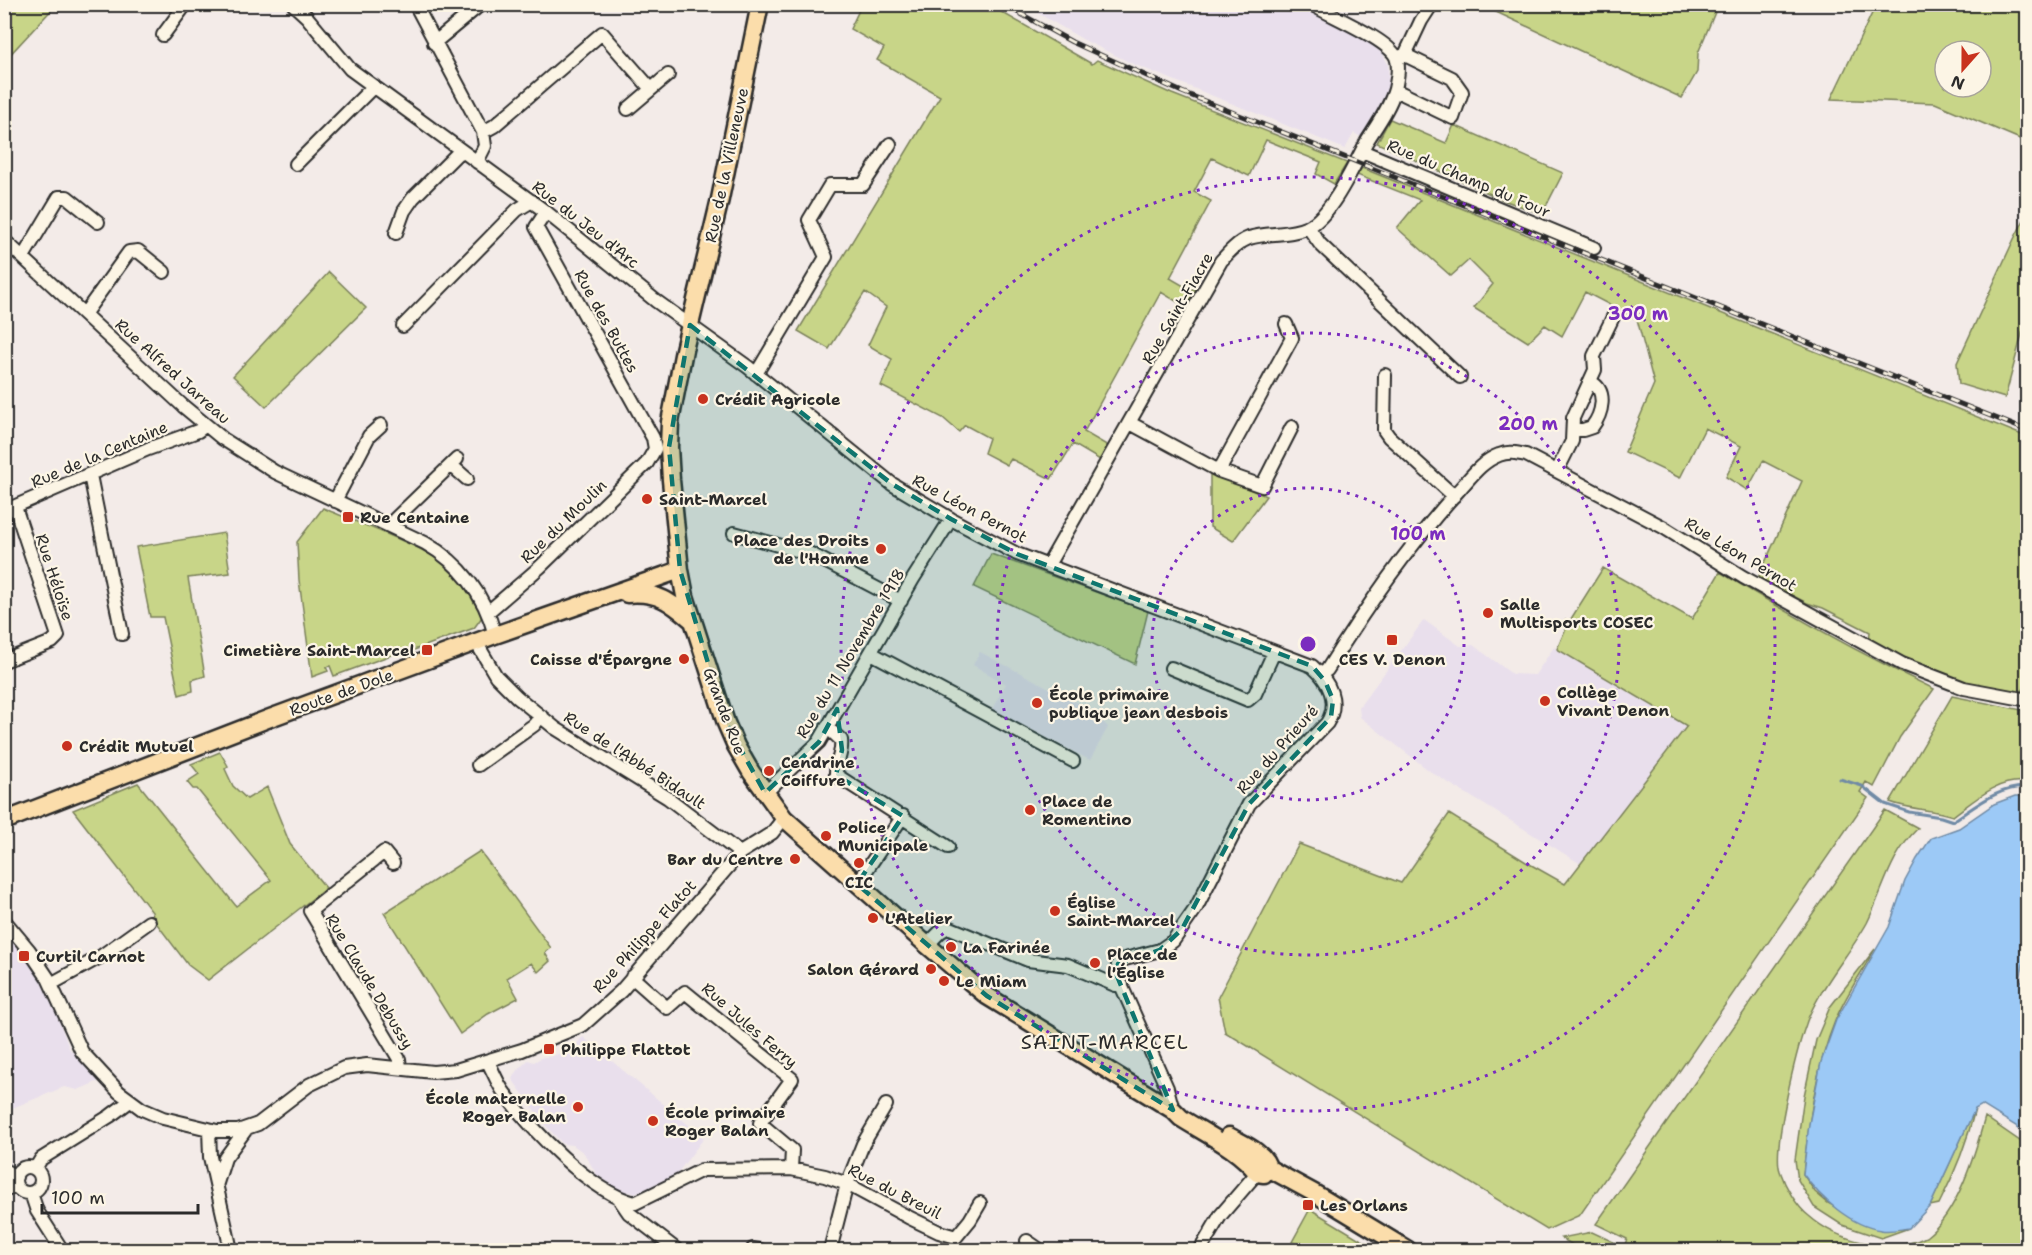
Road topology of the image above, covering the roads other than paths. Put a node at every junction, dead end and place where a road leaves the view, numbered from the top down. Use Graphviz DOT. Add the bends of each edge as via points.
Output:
graph roads {
  1 [pos="186,4"];
  2 [pos="292,4"];
  3 [pos="415,4"];
  4 [pos="481,4"];
  5 [pos="760,4"];
  6 [pos="1432,4"];
  7 [pos="1316,6"];
  8 [pos="163,35"];
  9 [pos="434,43"];
  10 [pos="1400,56"];
  11 [pos="668,75"];
  12 [pos="374,87"];
  13 [pos="651,89"];
  14 [pos="1395,90"];
  15 [pos="628,109"];
  16 [pos="483,132"];
  17 [pos="890,144"];
  18 [pos="461,150"];
  19 [pos="1362,151"];
  20 [pos="477,162"];
  21 [pos="296,164"];
  22 [pos="532,201"];
  23 [pos="546,212"];
  24 [pos="98,222"];
  25 [pos="1308,227"];
  26 [pos="396,233"];
  27 [pos="4,240"];
  28 [pos="1594,248"];
  29 [pos="23,256"];
  30 [pos="164,272"];
  31 [pos="85,313"];
  32 [pos="1613,317"];
  33 [pos="1286,324"];
  34 [pos="690,325"];
  35 [pos="403,326"];
  36 [pos="756,374"];
  37 [pos="1385,375"];
  38 [pos="1460,377"];
  39 [pos="1591,382"];
  40 [pos="1130,423"];
  41 [pos="206,425"];
  42 [pos="381,425"];
  43 [pos="1292,427"];
  44 [pos="1574,430"];
  45 [pos="655,449"];
  46 [pos="1219,471"];
  47 [pos="1557,471"];
  48 [pos="90,475"];
  49 [pos="467,479"];
  50 [pos="1454,496"];
  51 [pos="335,501"];
  52 [pos="10,509"];
  53 [pos="951,519"];
  54 [pos="391,526"];
  55 [pos="734,533"];
  56 [pos="1048,565"];
  57 [pos="680,570"];
  58 [pos="608,596"];
  59 [pos="901,601"];
  60 [pos="488,612"];
  61 [pos="693,621"];
  62 [pos="122,634"];
  63 [pos="495,635"];
  64 [pos="476,642"];
  65 [pos="1274,652"];
  66 [pos="871,653"];
  67 [pos="4,661"];
  68 [pos="1172,668"];
  69 [pos="1323,677"];
  70 [pos="2028,700"];
  71 [pos="541,716"];
  72 [pos="827,727"];
  73 [pos="1073,761"];
  74 [pos="478,765"];
  75 [pos="765,793"];
  76 [pos="903,816"];
  77 [pos="784,818"];
  78 [pos="4,821"];
  79 [pos="948,847"];
  80 [pos="740,853"];
  81 [pos="393,863"];
  82 [pos="857,884"];
  83 [pos="4,920"];
  84 [pos="149,922"];
  85 [pos="927,945"];
  86 [pos="632,977"];
  87 [pos="51,984"];
  88 [pos="1122,985"];
  89 [pos="488,1062"];
  90 [pos="400,1068"];
  91 [pos="130,1101"];
  92 [pos="886,1105"];
  93 [pos="1173,1110"];
  94 [pos="248,1128"];
  95 [pos="209,1129"];
  96 [pos="1261,1167"];
  97 [pos="35,1169"];
  98 [pos="791,1169"];
  99 [pos="4,1170"];
  100 [pos="16,1181"];
  101 [pos="847,1184"];
  102 [pos="217,1185"];
  103 [pos="4,1191"];
  104 [pos="31,1193"];
  105 [pos="620,1200"];
  106 [pos="980,1203"];
  107 [pos="1027,1241"];
  108 [pos="62,1251"];
  109 [pos="231,1251"];
  110 [pos="677,1251"];
  111 [pos="830,1251"];
  112 [pos="1040,1251"];
  113 [pos="1200,1251"];
  114 [pos="1408,1251"];
  1 -- 8 [label="street"];
  2 -- 12 [label="street, Rue du Jeu d'Arc" via="350,69"];
  3 -- 9 [label="street"];
  4 -- 9 [label="street"];
  5 -- 34 [label="main road, Rue de la Villeneuve"];
  6 -- 10 [label="street, Rue du Champ du Four"];
  7 -- 10 [label="street" via="1381,41"];
  9 -- 16 [label="street"];
  10 -- 14 [label="street, Rue du Champ du Four"];
  10 -- 14 [label="street" via="1452,78 1462,92 1453,118"];
  11 -- 13 [label="street"];
  12 -- 18 [label="street, Rue du Jeu d'Arc"];
  12 -- 21 [label="street"];
  13 -- 15 [label="street"];
  13 -- 16 [label="street" via="602,33"];
  14 -- 19 [label="street, Rue du Champ du Four"];
  16 -- 20 [label="street" via="485,146"];
  17 -- 36 [label="street" via="863,185 830,185 809,220 826,257"];
  18 -- 20 [label="street, Rue du Jeu d'Arc"];
  18 -- 26 [label="street" via="413,198"];
  19 -- 25 [label="street" via="1342,188"];
  19 -- 28 [label="street, Rue du Champ du Four"];
  20 -- 22 [label="street, Rue du Jeu d'Arc"];
  22 -- 23 [label="street, Rue du Jeu d'Arc"];
  22 -- 35 [label="street" via="518,210"];
  23 -- 34 [label="street, Rue du Jeu d'Arc"];
  23 -- 45 [label="street, Rue des Buttes" via="536,227 653,438"];
  24 -- 29 [label="street" via="67,197 58,196"];
  25 -- 38 [label="street" via="1320,244"];
  25 -- 40 [label="street, Rue Saint-Fiacre" via="1248,238 1221,261"];
  27 -- 29 [label="street, Rue Alfred Jarreau"];
  29 -- 31 [label="street, Rue Alfred Jarreau"];
  30 -- 31 [label="street" via="138,251 129,252"];
  31 -- 41 [label="street, Rue Alfred Jarreau"];
  32 -- 39 [label="street" via="1594,356"];
  33 -- 46 [label="street" via="1292,338"];
  34 -- 36 [label="street, Rue Léon Pernot"];
  34 -- 57 [label="main road, Grande Rue" via="670,422"];
  36 -- 53 [label="street, Rue Léon Pernot" via="892,484"];
  37 -- 50 [label="street" via="1384,430"];
  39 -- 44 [label="street" via="1573,418"];
  39 -- 44 [label="street" via="1601,394 1601,411 1592,427"];
  40 -- 46 [label="street"];
  40 -- 56 [label="street, Rue Saint-Fiacre"];
  41 -- 48 [label="street, Rue de la Centaine"];
  41 -- 51 [label="street, Rue Alfred Jarreau" via="275,472"];
  42 -- 51 [label="street" via="369,436"];
  43 -- 46 [label="street" via="1262,486"];
  44 -- 47 [label="street"];
  45 -- 60 [label="street, Rue du Moulin" via="647,463"];
  47 -- 50 [label="street, Rue Léon Pernot" via="1526,455 1509,452 1481,466"];
  47 -- 70 [label="street, Rue Léon Pernot" via="1902,664 1964,688"];
  48 -- 52 [label="street, Rue de la Centaine"];
  48 -- 62 [label="street"];
  49 -- 54 [label="street" via="454,462"];
  50 -- 69 [label="street, Rue Léon Pernot" via="1379,590"];
  51 -- 54 [label="street, Rue Alfred Jarreau"];
  52 -- 67 [label="street, Rue Héloïse" via="58,636"];
  53 -- 56 [label="street, Rue Léon Pernot" via="1002,547"];
  53 -- 59 [label="street, Rue du 11 Novembre 1918"];
  54 -- 60 [label="street, Rue Alfred Jarreau" via="455,563"];
  55 -- 59 [label="street" via="811,554"];
  56 -- 65 [label="street, Rue Léon Pernot"];
  57 -- 58 [label="main road, Route de Dole"];
  57 -- 61 [label="main road, Grande Rue"];
  58 -- 61 [label="main road" via="659,596"];
  58 -- 63 [label="main road, Route de Dole"];
  59 -- 66 [label="street, Rue du 11 Novembre 1918"];
  60 -- 63 [label="street, Rue Alfred Jarreau"];
  61 -- 75 [label="main road, Grande Rue" via="726,723"];
  63 -- 64 [label="main road, Route de Dole"];
  64 -- 71 [label="street, Rue de l'Abbé Bidault" via="496,676"];
  64 -- 78 [label="main road, Route de Dole"];
  65 -- 68 [label="street" via="1255,694 1248,700"];
  65 -- 69 [label="street, Rue Léon Pernot" via="1312,666"];
  66 -- 72 [label="street, Rue du 11 Novembre 1918"];
  66 -- 73 [label="street"];
  69 -- 88 [label="street, Rue du Prieuré" via="1333,700 1331,717 1249,804 1196,908 1173,941 1160,950 1118,964 1117,976"];
  71 -- 74 [label="street, Rue de l'Abbé Bidault"];
  71 -- 80 [label="street, Rue de l'Abbé Bidault" via="668,798"];
  72 -- 75 [label="street, Rue du 11 Novembre 1918" via="819,742"];
  72 -- 76 [label="street" via="841,740 836,775"];
  75 -- 77 [label="main road, Grande Rue"];
  76 -- 79 [label="street"];
  76 -- 82 [label="street"];
  77 -- 80 [label="street, Rue Philippe Flatot" via="772,833"];
  77 -- 82 [label="main road, Grande Rue"];
  80 -- 86 [label="street, Rue Philippe Flatot"];
  81 -- 90 [label="street, Rue Claude Debussy" via="384,852 310,911 399,1059"];
  82 -- 85 [label="main road, Grande Rue"];
  83 -- 87 [label="street, Rue Philippe Flatot"];
  84 -- 87 [label="street" via="100,957"];
  85 -- 88 [label="street" via="948,927 1028,960 1068,965"];
  85 -- 93 [label="main road, Grande Rue" via="987,996"];
  86 -- 89 [label="street, Rue Philippe Flatot" via="583,1024"];
  86 -- 98 [label="street, Rue Jules Ferry" via="667,1008 686,992 792,1079 760,1123 792,1150"];
  87 -- 91 [label="street, Rue Philippe Flatot" via="82,1052"];
  88 -- 93 [label="street"];
  89 -- 90 [label="street, Rue Philippe Flatot" via="445,1071"];
  89 -- 105 [label="street" via="502,1090 551,1146 599,1188"];
  90 -- 94 [label="street, Rue Philippe Flatot" via="344,1068 309,1084"];
  91 -- 95 [label="street, Rue Philippe Flatot" via="151,1114"];
  91 -- 97 [label="street" via="42,1159"];
  92 -- 101 [label="street" via="863,1144"];
  93 -- 96 [label="main road, Grande Rue" via="1180,1119"];
  94 -- 95 [label="street, Rue Philippe Flatot"];
  94 -- 102 [label="street" via="225,1158"];
  95 -- 102 [label="street"];
  96 -- 113 [label="street" via="1220,1216"];
  96 -- 114 [label="main road, Grande Rue" via="1314,1193"];
  97 -- 100 [label="street" via="24,1168"];
  97 -- 104 [label="street" via="41,1182"];
  98 -- 101 [label="street, Rue du Breuil"];
  98 -- 105 [label="street, Rue du Breuil" via="702,1170 635,1203"];
  99 -- 100 [label="street"];
  100 -- 103 [label="street"];
  100 -- 104 [label="street" via="24,1192"];
  101 -- 106 [label="street, Rue du Breuil" via="908,1217 956,1237"];
  101 -- 111 [label="street"];
  102 -- 109 [label="street"];
  104 -- 108 [label="street" via="37,1211"];
  105 -- 110 [label="street" via="629,1213"];
  107 -- 112 [label="street"];
}
